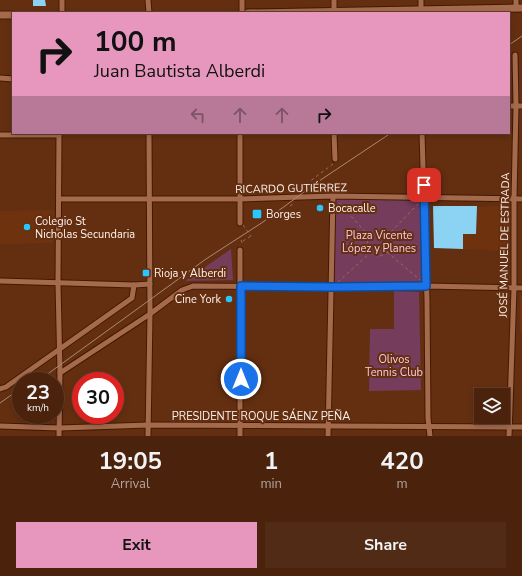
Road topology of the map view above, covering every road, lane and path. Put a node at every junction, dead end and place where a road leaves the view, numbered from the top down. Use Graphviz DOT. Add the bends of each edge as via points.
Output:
graph roads {
  1 [pos="62,0"];
  2 [pos="148,0"];
  3 [pos="242,0"];
  4 [pos="334,0"];
  5 [pos="422,0"];
  6 [pos="516,0"];
  7 [pos="519,8"];
  8 [pos="422,11"];
  9 [pos="62,12"];
  10 [pos="149,12"];
  11 [pos="242,12"];
  12 [pos="334,12"];
  13 [pos="0,15"];
  14 [pos="12,15"];
  15 [pos="515,55"];
  16 [pos="0,78"];
  17 [pos="12,79"];
  18 [pos="519,106"];
  19 [pos="60,134"];
  20 [pos="149,134"];
  21 [pos="240,134"];
  22 [pos="334,134"];
  23 [pos="422,134"];
  24 [pos="0,135"];
  25 [pos="335,159"];
  26 [pos="333,196"];
  27 [pos="291,197"];
  28 [pos="424,198"];
  29 [pos="60,199"];
  30 [pos="150,199"];
  31 [pos="240,199"];
  32 [pos="514,199"];
  33 [pos="522,199"];
  34 [pos="242,224"];
  35 [pos="370,237"];
  36 [pos="386,237"];
  37 [pos="242,242"];
  38 [pos="390,245"];
  39 [pos="422,245"];
  40 [pos="240,250"];
  41 [pos="387,252"];
  42 [pos="370,253"];
  43 [pos="422,275"];
  44 [pos="0,281"];
  45 [pos="58,283"];
  46 [pos="150,284"];
  47 [pos="343,284"];
  48 [pos="134,285"];
  49 [pos="241,286"];
  50 [pos="426,286"];
  51 [pos="332,287"];
  52 [pos="514,288"];
  53 [pos="522,288"];
  54 [pos="150,314"];
  55 [pos="59,348"];
  56 [pos="60,372"];
  57 [pos="62,372"];
  58 [pos="0,389"];
  59 [pos="60,424"];
  60 [pos="148,425"];
  61 [pos="241,425"];
  62 [pos="0,426"];
  63 [pos="329,426"];
  64 [pos="509,426"];
  65 [pos="429,427"];
  66 [pos="522,427"];
  67 [pos="60,428"];
  68 [pos="59,436"];
  69 [pos="148,436"];
  70 [pos="240,436"];
  71 [pos="328,436"];
  72 [pos="430,436"];
  73 [pos="508,436"];
  1 -- 9 [label="street"];
  2 -- 10 [label="street"];
  3 -- 11 [label="street"];
  4 -- 12 [label="street"];
  5 -- 8 [label="street"];
  6 -- 7 [label="street"];
  7 -- 8 [label="street"];
  8 -- 12 [label="street"];
  13 -- 14 [label="street"];
  15 -- 18 [label="street, JOSÉ MANUEL DE ESTRADA"];
  16 -- 17 [label="street"];
  18 -- 32 [label="street, JOSÉ MANUEL DE ESTRADA"];
  19 -- 24 [label="street"];
  19 -- 29 [label="street"];
  20 -- 30 [label="street"];
  21 -- 31 [label="street"];
  22 -- 25 [label="street"];
  23 -- 28 [label="street"];
  25 -- 27 [label="path" via="334,164"];
  26 -- 27 [label="street, RICARDO GUTIÉRREZ"];
  26 -- 28 [label="street, RICARDO GUTIÉRREZ"];
  26 -- 35 [label="path"];
  26 -- 51 [label="street"];
  27 -- 31 [label="street, RICARDO GUTIÉRREZ"];
  28 -- 32 [label="street, RICARDO GUTIÉRREZ"];
  28 -- 36 [label="path"];
  28 -- 50 [label="street"];
  29 -- 30 [label="street, RICARDO GUTIÉRREZ"];
  29 -- 45 [label="street"];
  30 -- 31 [label="street, RICARDO GUTIÉRREZ"];
  30 -- 46 [label="street"];
  31 -- 34 [label="street"];
  32 -- 33 [label="street, RICARDO GUTIÉRREZ"];
  32 -- 52 [label="street, JOSÉ MANUEL DE ESTRADA"];
  34 -- 37 [label="path, bridge" via="251,236"];
  35 -- 36 [label="path" via="374,234"];
  35 -- 42 [label="path" via="367,246"];
  36 -- 38 [label="path"];
  38 -- 39 [label="path"];
  38 -- 41 [label="path"];
  40 -- 49 [label="street"];
  41 -- 42 [label="path" via="377,256"];
  41 -- 43 [label="path" via="422,283"];
  42 -- 47 [label="path" via="335,284"];
  44 -- 45 [label="street"];
  45 -- 48 [label="street"];
  45 -- 55 [label="street"];
  46 -- 48 [label="street"];
  46 -- 54 [label="street"];
  48 -- 55 [label="street" via="132,298"];
  49 -- 51 [label="street"];
  49 -- 54 [label="street" via="193,286 182,290"];
  49 -- 61 [label="street"];
  50 -- 51 [label="street"];
  50 -- 52 [label="street"];
  50 -- 65 [label="street"];
  51 -- 63 [label="street"];
  52 -- 53 [label="street"];
  52 -- 64 [label="street, JOSÉ MANUEL DE ESTRADA"];
  54 -- 57 [label="street"];
  54 -- 60 [label="street"];
  55 -- 56 [label="street"];
  55 -- 58 [label="street"];
  59 -- 67 [label="street"];
  60 -- 61 [label="street, PRESIDENTE ROQUE SÁENZ PEÑA"];
  60 -- 67 [label="street, PRESIDENTE ROQUE SÁENZ PEÑA"];
  60 -- 69 [label="street"];
  61 -- 63 [label="street, PRESIDENTE ROQUE SÁENZ PEÑA"];
  61 -- 70 [label="street"];
  62 -- 67 [label="street, PRESIDENTE ROQUE SÁENZ PEÑA"];
  63 -- 65 [label="street, PRESIDENTE ROQUE SÁENZ PEÑA"];
  63 -- 71 [label="street"];
  64 -- 65 [label="street, PRESIDENTE ROQUE SÁENZ PEÑA"];
  64 -- 66 [label="street, PRESIDENTE ROQUE SÁENZ PEÑA"];
  64 -- 73 [label="street, JOSÉ MANUEL DE ESTRADA"];
  65 -- 72 [label="street"];
  67 -- 68 [label="street"];
}
